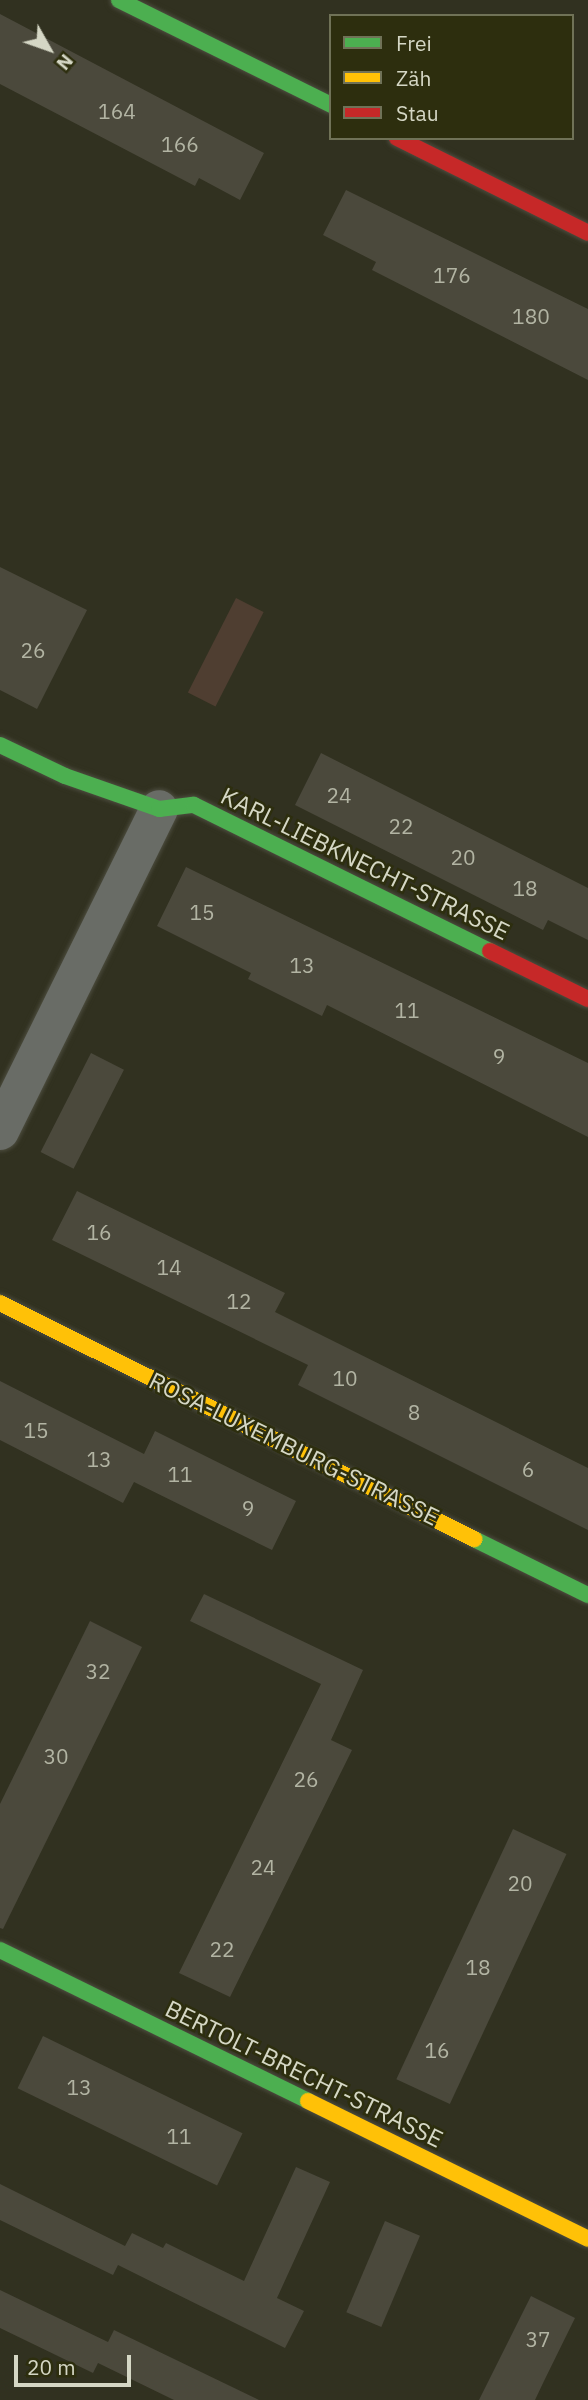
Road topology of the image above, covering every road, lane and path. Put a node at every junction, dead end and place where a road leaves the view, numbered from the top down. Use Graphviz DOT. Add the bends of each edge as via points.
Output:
graph roads {
  1 [pos="119,0"];
  2 [pos="329,104"];
  3 [pos="401,140"];
  4 [pos="588,233"];
  5 [pos="0,745"];
  6 [pos="159,809"];
  7 [pos="588,999"];
  8 [pos="0,1130"];
  9 [pos="0,1303"];
  10 [pos="588,1595"];
  11 [pos="0,1950"];
  12 [pos="588,2239"];
  1 -- 2 [label="street"];
  3 -- 4 [label="street"];
  5 -- 6 [label="street, KARL-LIEBKNECHT-STRASSE" via="65,776"];
  6 -- 7 [label="street, KARL-LIEBKNECHT-STRASSE" via="194,805"];
  6 -- 8 [label="street"];
  9 -- 10 [label="street, ROSA-LUXEMBURG-STRASSE"];
  11 -- 12 [label="street, BERTOLT-BRECHT-STRASSE"];
}
